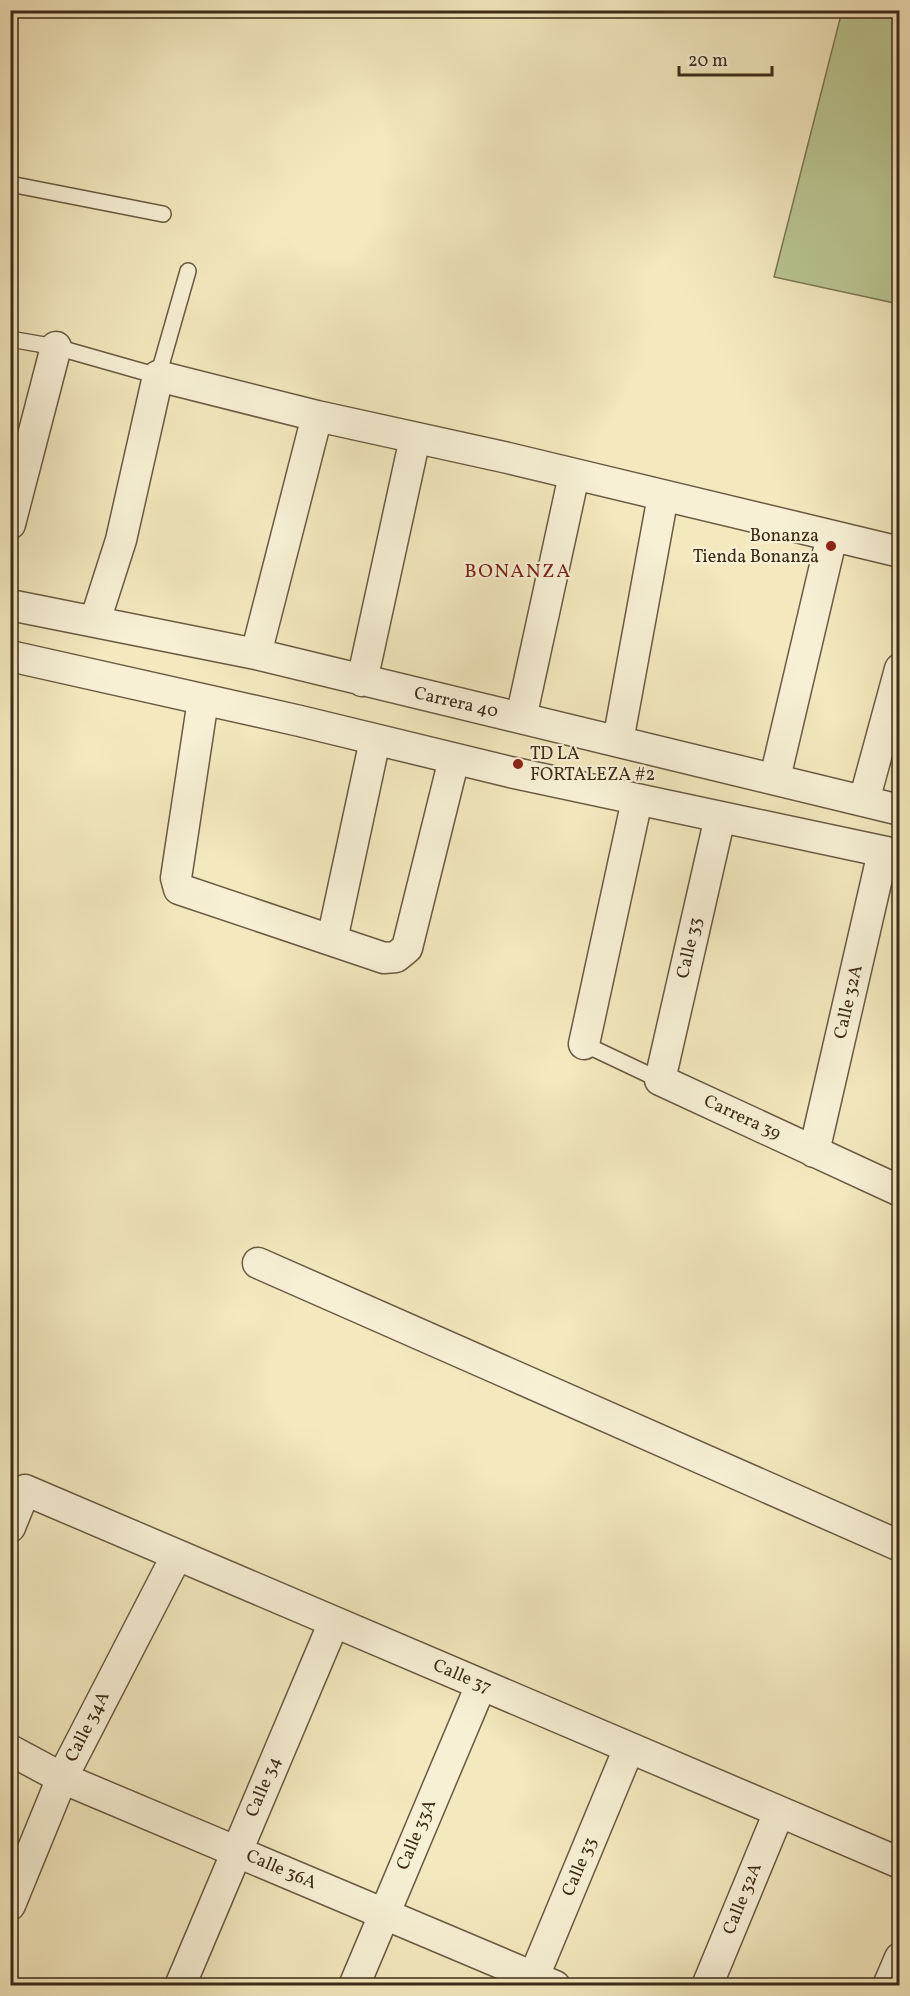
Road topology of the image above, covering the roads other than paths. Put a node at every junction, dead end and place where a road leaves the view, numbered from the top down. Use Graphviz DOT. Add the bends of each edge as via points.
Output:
graph roads {
  1 [pos="10,184"];
  2 [pos="163,214"];
  3 [pos="188,271"];
  4 [pos="10,339"];
  5 [pos="56,347"];
  6 [pos="158,376"];
  7 [pos="317,416"];
  8 [pos="415,438"];
  9 [pos="574,475"];
  10 [pos="663,496"];
  11 [pos="10,524"];
  12 [pos="832,536"];
  13 [pos="900,552"];
  14 [pos="10,605"];
  15 [pos="95,621"];
  16 [pos="256,654"];
  17 [pos="10,656"];
  18 [pos="900,669"];
  19 [pos="362,681"];
  20 [pos="203,700"];
  21 [pos="521,718"];
  22 [pos="375,740"];
  23 [pos="618,741"];
  24 [pos="454,759"];
  25 [pos="776,778"];
  26 [pos="637,800"];
  27 [pos="864,801"];
  28 [pos="900,810"];
  29 [pos="720,817"];
  30 [pos="891,854"];
  31 [pos="332,940"];
  32 [pos="584,1044"];
  33 [pos="660,1080"];
  34 [pos="814,1152"];
  35 [pos="900,1191"];
  36 [pos="258,1263"];
  37 [pos="10,1527"];
  38 [pos="900,1546"];
  39 [pos="177,1555"];
  40 [pos="334,1622"];
  41 [pos="481,1685"];
  42 [pos="629,1748"];
  43 [pos="10,1750"];
  44 [pos="62,1778"];
  45 [pos="778,1812"];
  46 [pos="237,1851"];
  47 [pos="900,1863"];
  48 [pos="10,1905"];
  49 [pos="384,1914"];
  50 [pos="900,1958"];
  51 [pos="540,1983"];
  52 [pos="180,1986"];
  53 [pos="354,1986"];
  54 [pos="707,1986"];
  55 [pos="888,1986"];
  1 -- 2 [label="lane"];
  3 -- 6 [label="lane"];
  4 -- 5 [label="lane"];
  5 -- 6 [label="lane"];
  5 -- 11 [label="street"];
  6 -- 7 [label="street"];
  6 -- 15 [label="street" via="121,540"];
  7 -- 8 [label="street"];
  7 -- 16 [label="street"];
  8 -- 9 [label="street"];
  8 -- 19 [label="street"];
  9 -- 10 [label="street"];
  9 -- 21 [label="street"];
  10 -- 12 [label="street"];
  10 -- 23 [label="street"];
  12 -- 13 [label="street"];
  12 -- 25 [label="street"];
  14 -- 15 [label="street, Carrera 40"];
  15 -- 16 [label="street, Carrera 40"];
  16 -- 19 [label="street, Carrera 40"];
  17 -- 20 [label="street"];
  18 -- 27 [label="street"];
  19 -- 21 [label="street, Carrera 40"];
  20 -- 22 [label="street"];
  20 -- 31 [label="street" via="176,878 179,889"];
  21 -- 23 [label="street, Carrera 40"];
  22 -- 24 [label="street"];
  22 -- 31 [label="street"];
  23 -- 25 [label="street, Carrera 40"];
  24 -- 26 [label="street"];
  24 -- 31 [label="street" via="407,948 396,957 384,958"];
  25 -- 27 [label="street, Carrera 40"];
  26 -- 29 [label="street"];
  26 -- 32 [label="street"];
  27 -- 28 [label="street, Carrera 40"];
  29 -- 30 [label="street"];
  29 -- 33 [label="street, Calle 33"];
  30 -- 34 [label="street, Calle 32A"];
  32 -- 33 [label="lane, Carrera 39"];
  33 -- 34 [label="street, Carrera 39"];
  34 -- 35 [label="street, Carrera 39"];
  36 -- 38 [label="street"];
  37 -- 39 [label="street, Calle 37" via="25,1490"];
  39 -- 40 [label="street, Calle 37"];
  39 -- 44 [label="street, Calle 34A"];
  40 -- 41 [label="street, Calle 37"];
  40 -- 46 [label="street, Calle 34"];
  41 -- 42 [label="street, Calle 37"];
  41 -- 49 [label="street, Calle 33A"];
  42 -- 45 [label="street, Calle 37"];
  42 -- 51 [label="street, Calle 33"];
  43 -- 44 [label="street, Calle 36A"];
  44 -- 46 [label="street, Calle 36A"];
  44 -- 48 [label="street, Calle 34A"];
  45 -- 47 [label="street, Calle 37"];
  45 -- 54 [label="street, Calle 32A"];
  46 -- 49 [label="street, Calle 36A"];
  46 -- 52 [label="street, Calle 34"];
  49 -- 51 [label="street, Calle 36A"];
  49 -- 53 [label="street, Calle 33A"];
  50 -- 55 [label="street"];
}
